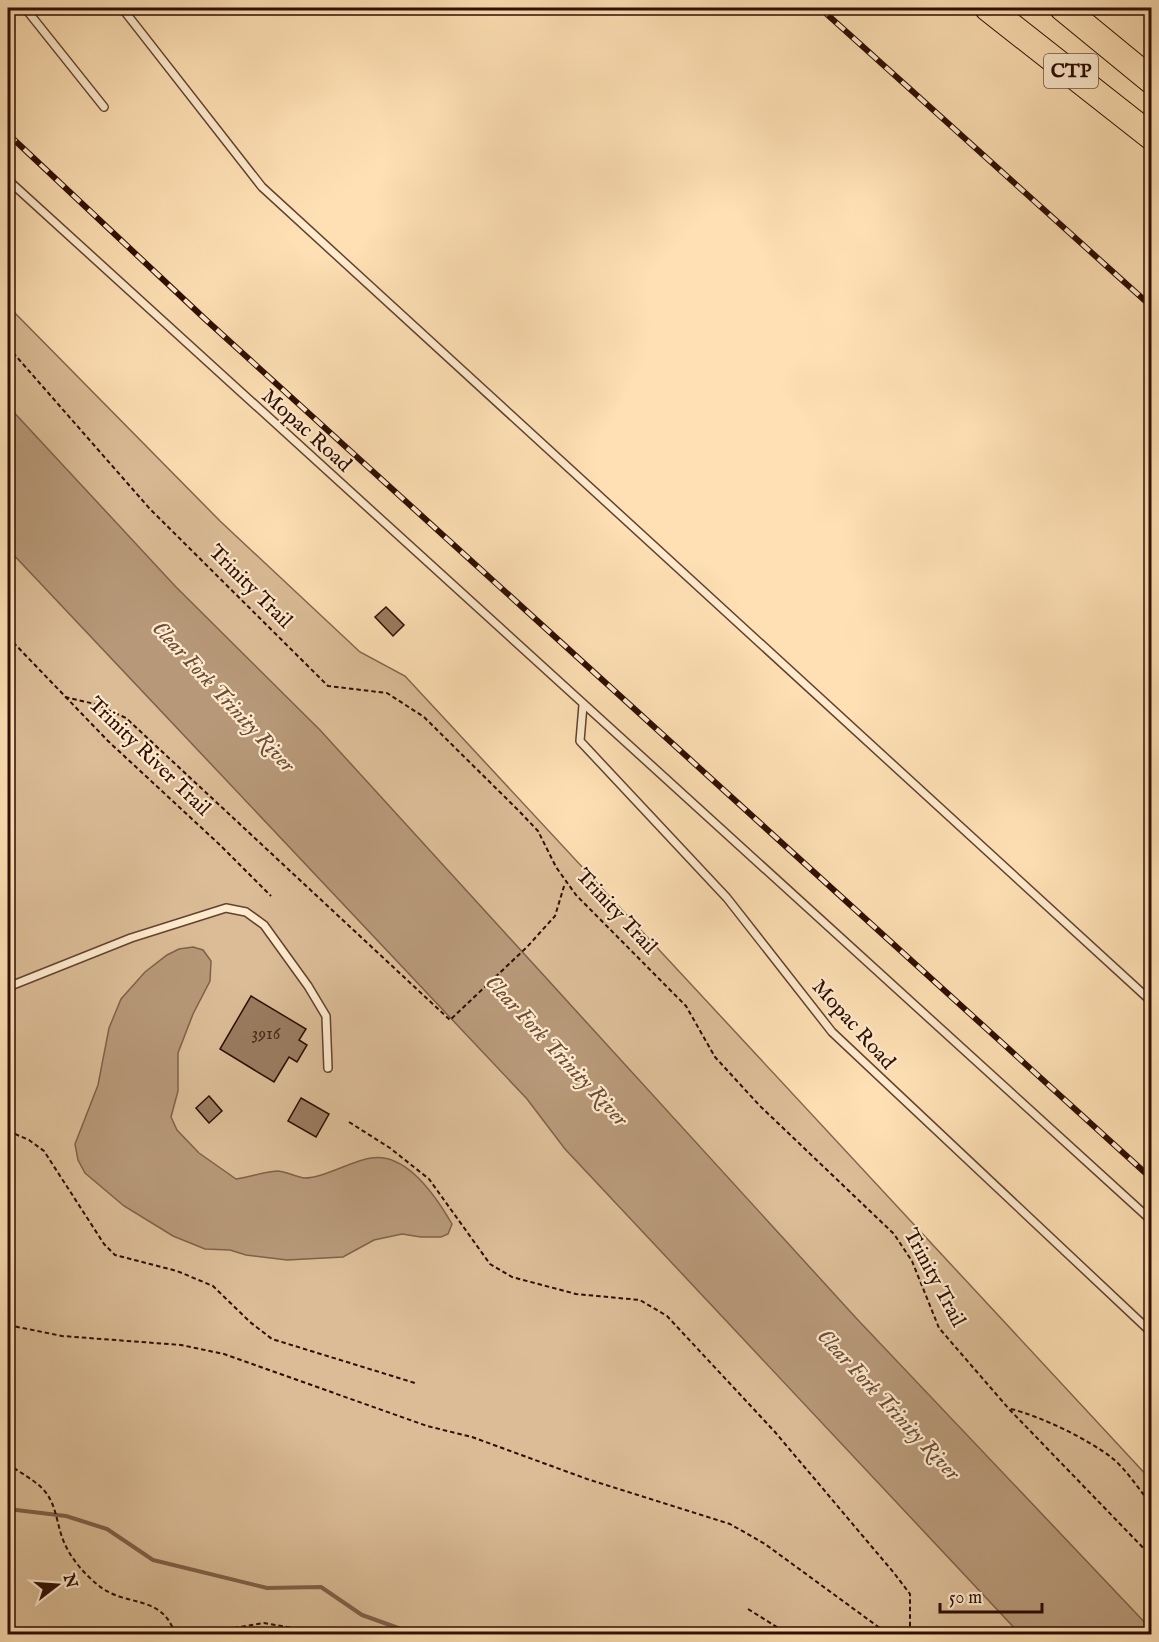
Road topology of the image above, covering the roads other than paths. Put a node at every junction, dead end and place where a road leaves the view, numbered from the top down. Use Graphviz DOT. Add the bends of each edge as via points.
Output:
graph roads {
  1 [pos="25,8"];
  2 [pos="122,8"];
  3 [pos="988,8"];
  4 [pos="1063,8"];
  5 [pos="1152,81"];
  6 [pos="104,107"];
  7 [pos="1152,137"];
  8 [pos="8,180"];
  9 [pos="583,705"];
  10 [pos="8,987"];
  11 [pos="1152,1002"];
  12 [pos="328,1068"];
  13 [pos="1152,1221"];
  14 [pos="1152,1333"];
  1 -- 6 [label="lane"];
  2 -- 11 [label="lane" via="262,187 293,217"];
  3 -- 7 [label="highway, CTP"];
  4 -- 5 [label="highway, CTP"];
  8 -- 9 [label="lane, Mopac Road"];
  9 -- 13 [label="lane, Mopac Road"];
  9 -- 14 [label="lane, Mopac Road" via="580,741 727,898 832,1032"];
  10 -- 12 [label="lane" via="131,938 226,908 246,912 264,925 326,1016"];
}
